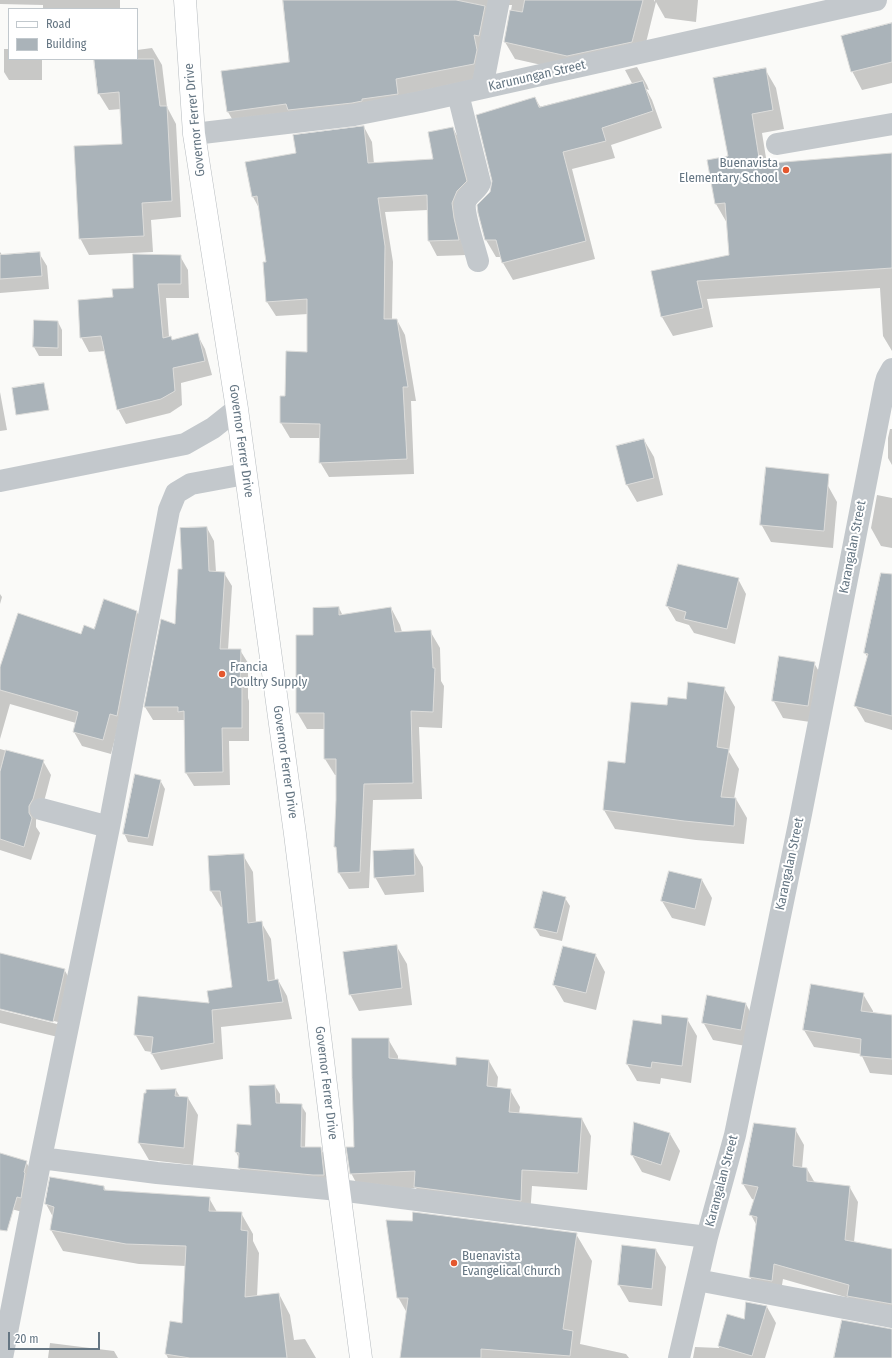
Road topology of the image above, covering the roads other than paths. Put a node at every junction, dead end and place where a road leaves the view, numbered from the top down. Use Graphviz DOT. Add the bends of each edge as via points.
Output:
graph roads {
  1 [pos="185,0"];
  2 [pos="499,0"];
  3 [pos="876,0"];
  4 [pos="482,88"];
  5 [pos="458,94"];
  6 [pos="892,124"];
  7 [pos="194,134"];
  8 [pos="777,144"];
  9 [pos="478,261"];
  10 [pos="892,369"];
  11 [pos="237,409"];
  12 [pos="245,474"];
  13 [pos="0,480"];
  14 [pos="42,809"];
  15 [pos="109,827"];
  16 [pos="41,1158"];
  17 [pos="339,1190"];
  18 [pos="708,1237"];
  19 [pos="697,1280"];
  20 [pos="892,1317"];
  21 [pos="2,1358"];
  22 [pos="361,1358"];
  23 [pos="679,1358"];
  1 -- 7 [label="main road, Governor Ferrer Drive"];
  2 -- 4 [label="street"];
  3 -- 4 [label="street, Karunungan Street"];
  4 -- 5 [label="street, Karunungan Street"];
  5 -- 7 [label="street, Karunungan Street" via="354,115"];
  5 -- 9 [label="street" via="480,183 465,204"];
  6 -- 8 [label="street"];
  7 -- 11 [label="main road, Governor Ferrer Drive"];
  10 -- 18 [label="street, Karangalan Street" via="885,385 735,1135"];
  11 -- 12 [label="main road, Governor Ferrer Drive"];
  11 -- 13 [label="street" via="213,428 185,444"];
  12 -- 15 [label="street" via="191,484 176,493 169,510"];
  12 -- 17 [label="main road, Governor Ferrer Drive" via="295,834"];
  14 -- 15 [label="street"];
  15 -- 16 [label="street"];
  16 -- 17 [label="street" via="157,1173"];
  16 -- 21 [label="street"];
  17 -- 18 [label="street"];
  17 -- 22 [label="main road, Governor Ferrer Drive"];
  18 -- 19 [label="street, Karangalan Street"];
  19 -- 20 [label="street"];
  19 -- 23 [label="street, Karangalan Street"];
}
